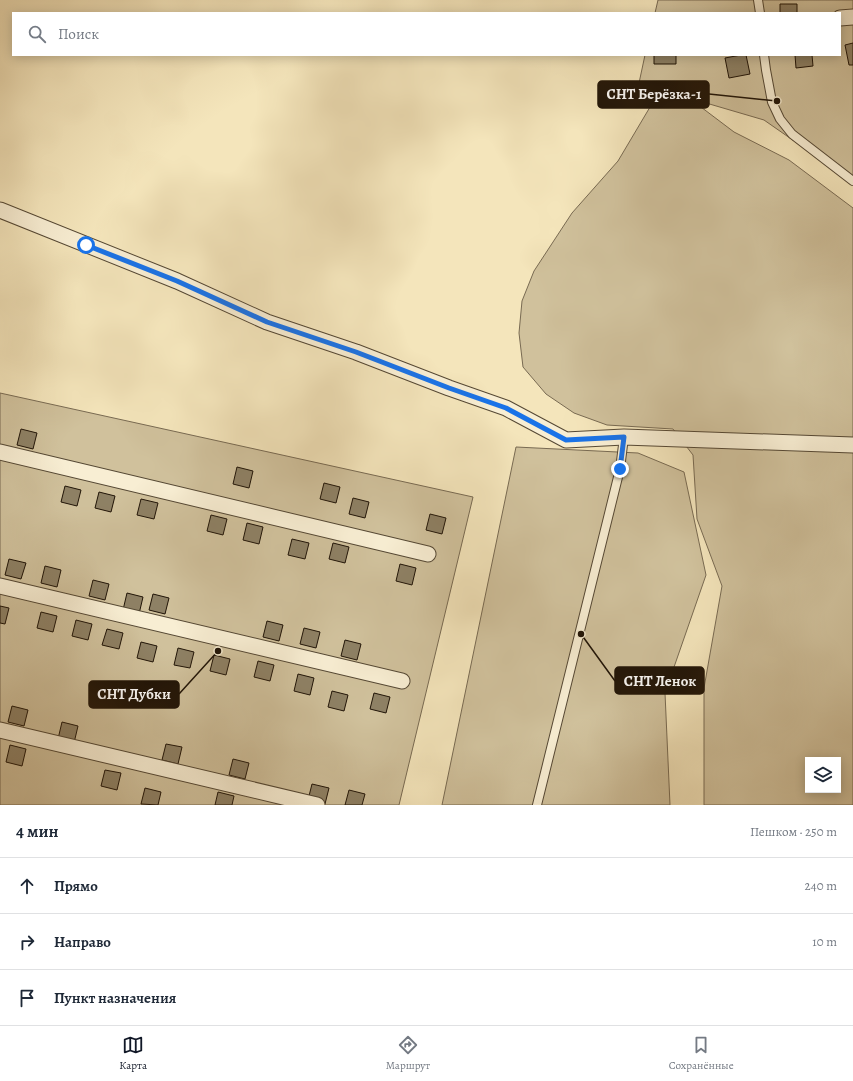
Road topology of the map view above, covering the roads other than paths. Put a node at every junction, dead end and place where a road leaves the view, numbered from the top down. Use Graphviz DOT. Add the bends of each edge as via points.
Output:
graph roads {
  1 [pos="758,0"];
  2 [pos="760,12"];
  3 [pos="853,17"];
  4 [pos="841,18"];
  5 [pos="764,56"];
  6 [pos="853,181"];
  7 [pos="0,210"];
  8 [pos="624,437"];
  9 [pos="853,445"];
  10 [pos="0,452"];
  11 [pos="428,554"];
  12 [pos="0,586"];
  13 [pos="402,681"];
  14 [pos="0,730"];
  15 [pos="317,805"];
  16 [pos="537,805"];
  1 -- 2 [label="lane"];
  3 -- 4 [label="street"];
  5 -- 6 [label="lane" via="772,102 780,119 792,134"];
  7 -- 8 [label="street" via="177,281 267,322 506,408 566,440"];
  8 -- 9 [label="street"];
  8 -- 16 [label="lane" via="620,469"];
  10 -- 11 [label="street"];
  12 -- 13 [label="street"];
  14 -- 15 [label="street"];
}
